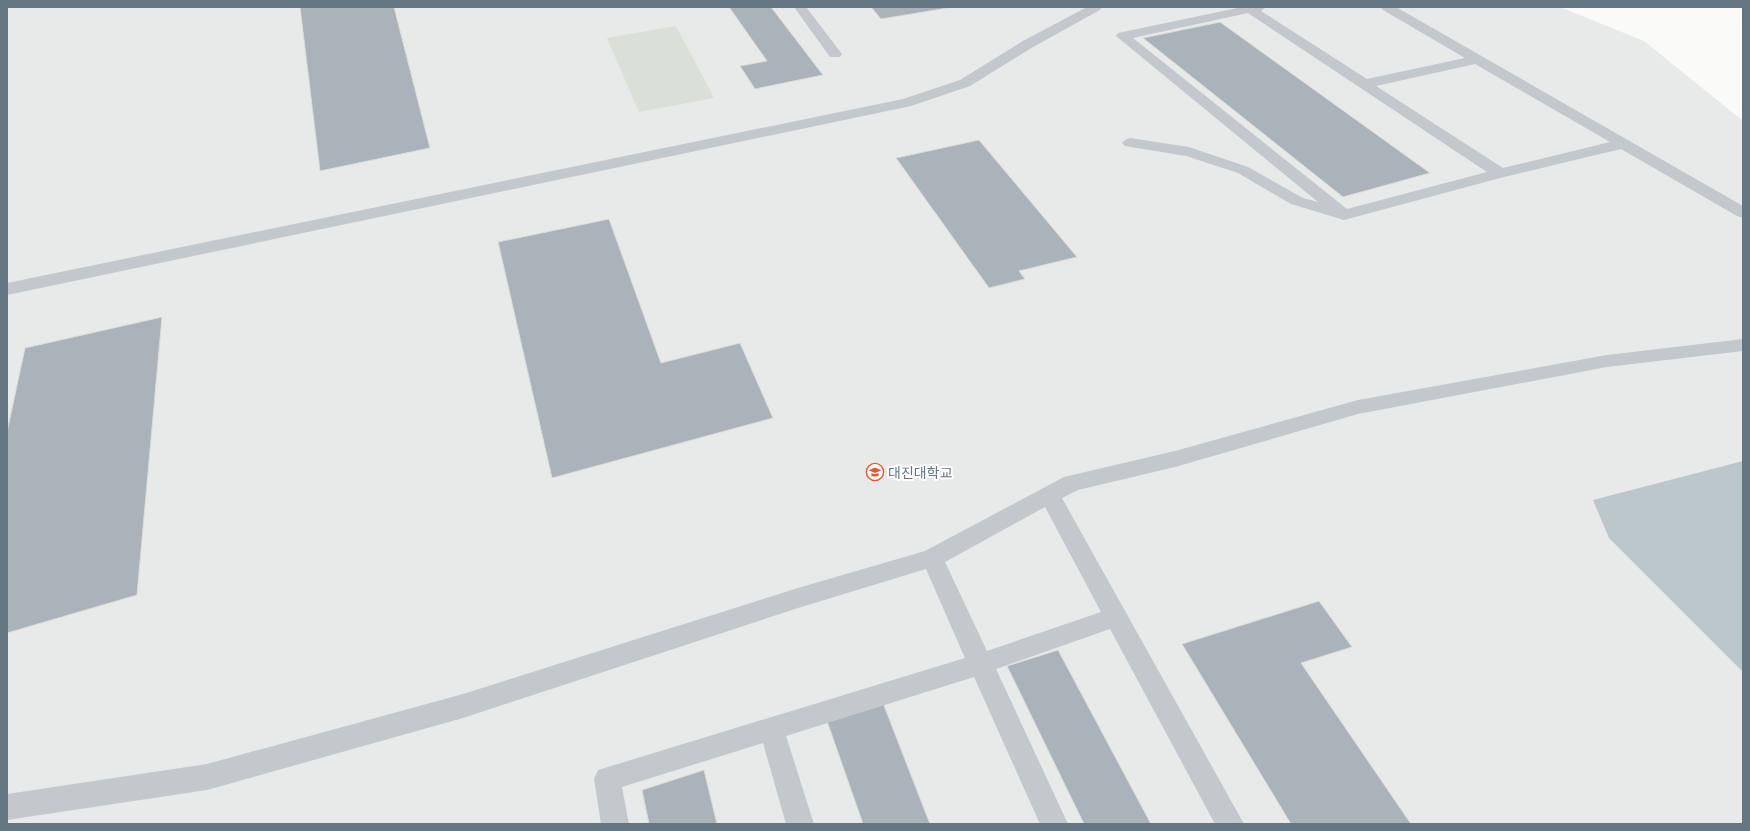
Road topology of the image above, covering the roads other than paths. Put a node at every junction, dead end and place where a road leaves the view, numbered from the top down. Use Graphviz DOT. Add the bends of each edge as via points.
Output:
graph roads {
  1 [pos="800,7"];
  2 [pos="1096,7"];
  3 [pos="1387,7"];
  4 [pos="1255,8"];
  5 [pos="836,54"];
  6 [pos="1477,59"];
  7 [pos="1365,84"];
  8 [pos="1130,143"];
  9 [pos="1623,144"];
  10 [pos="1500,173"];
  11 [pos="1743,213"];
  12 [pos="1344,215"];
  13 [pos="7,289"];
  14 [pos="1743,345"];
  15 [pos="1049,495"];
  16 [pos="932,558"];
  17 [pos="1116,617"];
  18 [pos="980,664"];
  19 [pos="770,728"];
  20 [pos="7,807"];
  21 [pos="615,824"];
  22 [pos="800,824"];
  23 [pos="1054,824"];
  24 [pos="1230,824"];
  1 -- 5 [label="lane"];
  2 -- 13 [label="lane" via="1028,44 965,83 906,103"];
  3 -- 6 [label="lane"];
  4 -- 7 [label="lane"];
  4 -- 12 [label="lane" via="1123,36"];
  6 -- 7 [label="lane"];
  6 -- 9 [label="lane"];
  7 -- 10 [label="lane"];
  8 -- 12 [label="lane" via="1189,152 1242,170 1297,201"];
  9 -- 10 [label="lane"];
  9 -- 11 [label="lane"];
  10 -- 12 [label="lane"];
  14 -- 15 [label="lane" via="1607,361 1358,407 1175,459 1072,483"];
  15 -- 16 [label="lane"];
  15 -- 17 [label="lane"];
  16 -- 18 [label="lane"];
  16 -- 20 [label="lane" via="798,598 463,706 207,777"];
  17 -- 18 [label="lane"];
  17 -- 24 [label="lane"];
  18 -- 19 [label="lane"];
  18 -- 23 [label="lane"];
  19 -- 21 [label="lane" via="607,779"];
  19 -- 22 [label="lane"];
}
